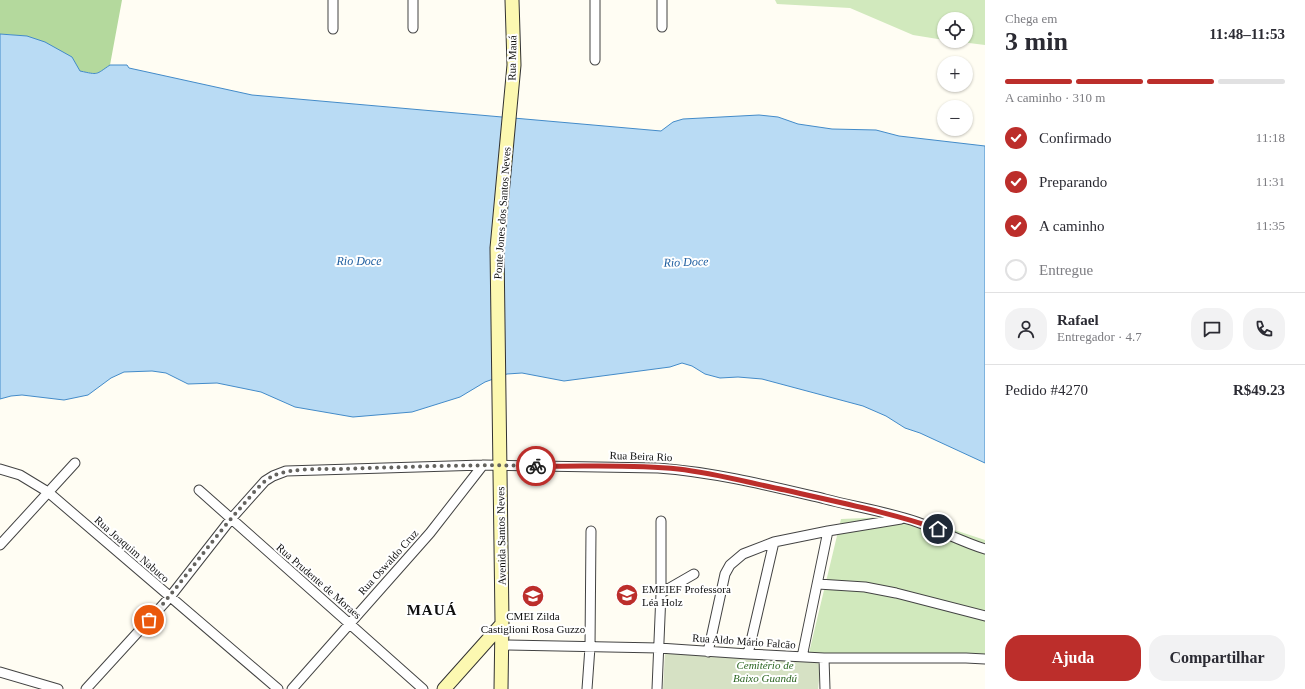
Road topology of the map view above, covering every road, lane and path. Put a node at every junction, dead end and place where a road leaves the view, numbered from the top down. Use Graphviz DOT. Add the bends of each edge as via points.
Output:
graph roads {
  1 [pos="333,0"];
  2 [pos="413,0"];
  3 [pos="512,0"];
  4 [pos="595,0"];
  5 [pos="662,0"];
  6 [pos="662,27"];
  7 [pos="413,28"];
  8 [pos="333,29"];
  9 [pos="596,60"];
  10 [pos="509,115"];
  11 [pos="499,382"];
  12 [pos="75,463"];
  13 [pos="483,465"];
  14 [pos="499,465"];
  15 [pos="0,469"];
  16 [pos="199,490"];
  17 [pos="48,492"];
  18 [pos="906,519"];
  19 [pos="231,520"];
  20 [pos="661,521"];
  21 [pos="591,531"];
  22 [pos="828,531"];
  23 [pos="774,542"];
  24 [pos="0,545"];
  25 [pos="985,549"];
  26 [pos="694,574"];
  27 [pos="818,584"];
  28 [pos="661,592"];
  29 [pos="170,596"];
  30 [pos="985,616"];
  31 [pos="350,624"];
  32 [pos="502,624"];
  33 [pos="502,645"];
  34 [pos="590,647"];
  35 [pos="659,648"];
  36 [pos="708,652"];
  37 [pos="748,654"];
  38 [pos="802,657"];
  39 [pos="824,658"];
  40 [pos="985,659"];
  41 [pos="0,672"];
  42 [pos="58,689"];
  43 [pos="86,689"];
  44 [pos="278,689"];
  45 [pos="292,689"];
  46 [pos="423,689"];
  47 [pos="444,689"];
  48 [pos="501,689"];
  49 [pos="587,689"];
  50 [pos="657,689"];
  51 [pos="825,689"];
  1 -- 8 [label="street"];
  2 -- 7 [label="street"];
  3 -- 10 [label="street, Rua Mauá" via="514,65"];
  4 -- 9 [label="street"];
  5 -- 6 [label="street"];
  10 -- 11 [label="street, Ponte Jones dos Santos Neves" via="497,248"];
  11 -- 14 [label="street, Avenida Santos Neves"];
  12 -- 17 [label="street"];
  13 -- 14 [label="street, Rua Beira Rio"];
  13 -- 19 [label="street, Rua Beira Rio" via="286,472 265,482"];
  13 -- 31 [label="street, Rua Oswaldo Cruz" via="430,533"];
  14 -- 18 [label="street, Rua Beira Rio" via="680,469 808,495"];
  14 -- 32 [label="street, Avenida Santos Neves"];
  15 -- 17 [label="street, Rua Joaquim Nabuco" via="20,475"];
  16 -- 19 [label="street, Rua Prudente de Moraes"];
  17 -- 24 [label="street"];
  17 -- 29 [label="street, Rua Joaquim Nabuco"];
  18 -- 22 [label="street"];
  18 -- 25 [label="street, Rua Beira Rio" via="938,529"];
  19 -- 29 [label="street"];
  19 -- 31 [label="street, Rua Prudente de Moraes"];
  20 -- 28 [label="street"];
  21 -- 34 [label="street"];
  22 -- 23 [label="street"];
  22 -- 27 [label="street"];
  23 -- 36 [label="street" via="743,554 730,565 725,574"];
  23 -- 37 [label="street"];
  26 -- 28 [label="street"];
  27 -- 30 [label="street" via="865,587"];
  27 -- 38 [label="street"];
  28 -- 35 [label="street"];
  29 -- 43 [label="street"];
  29 -- 44 [label="street, Rua Joaquim Nabuco"];
  31 -- 45 [label="street, Rua Oswaldo Cruz"];
  31 -- 46 [label="street, Rua Prudente de Moraes"];
  32 -- 33 [label="street, Avenida Santos Neves"];
  32 -- 47 [label="street"];
  33 -- 34 [label="street, Rua Aldo Mário Falcão"];
  33 -- 48 [label="street, Avenida Santos Neves"];
  34 -- 35 [label="street, Rua Aldo Mário Falcão"];
  34 -- 49 [label="street"];
  35 -- 36 [label="street, Rua Aldo Mário Falcão"];
  35 -- 50 [label="street"];
  36 -- 37 [label="street, Rua Aldo Mário Falcão"];
  37 -- 38 [label="street, Rua Aldo Mário Falcão"];
  38 -- 39 [label="street, Rua Aldo Mário Falcão"];
  39 -- 40 [label="street, Rua Aldo Mário Falcão"];
  39 -- 51 [label="street"];
  41 -- 42 [label="street"];
}
